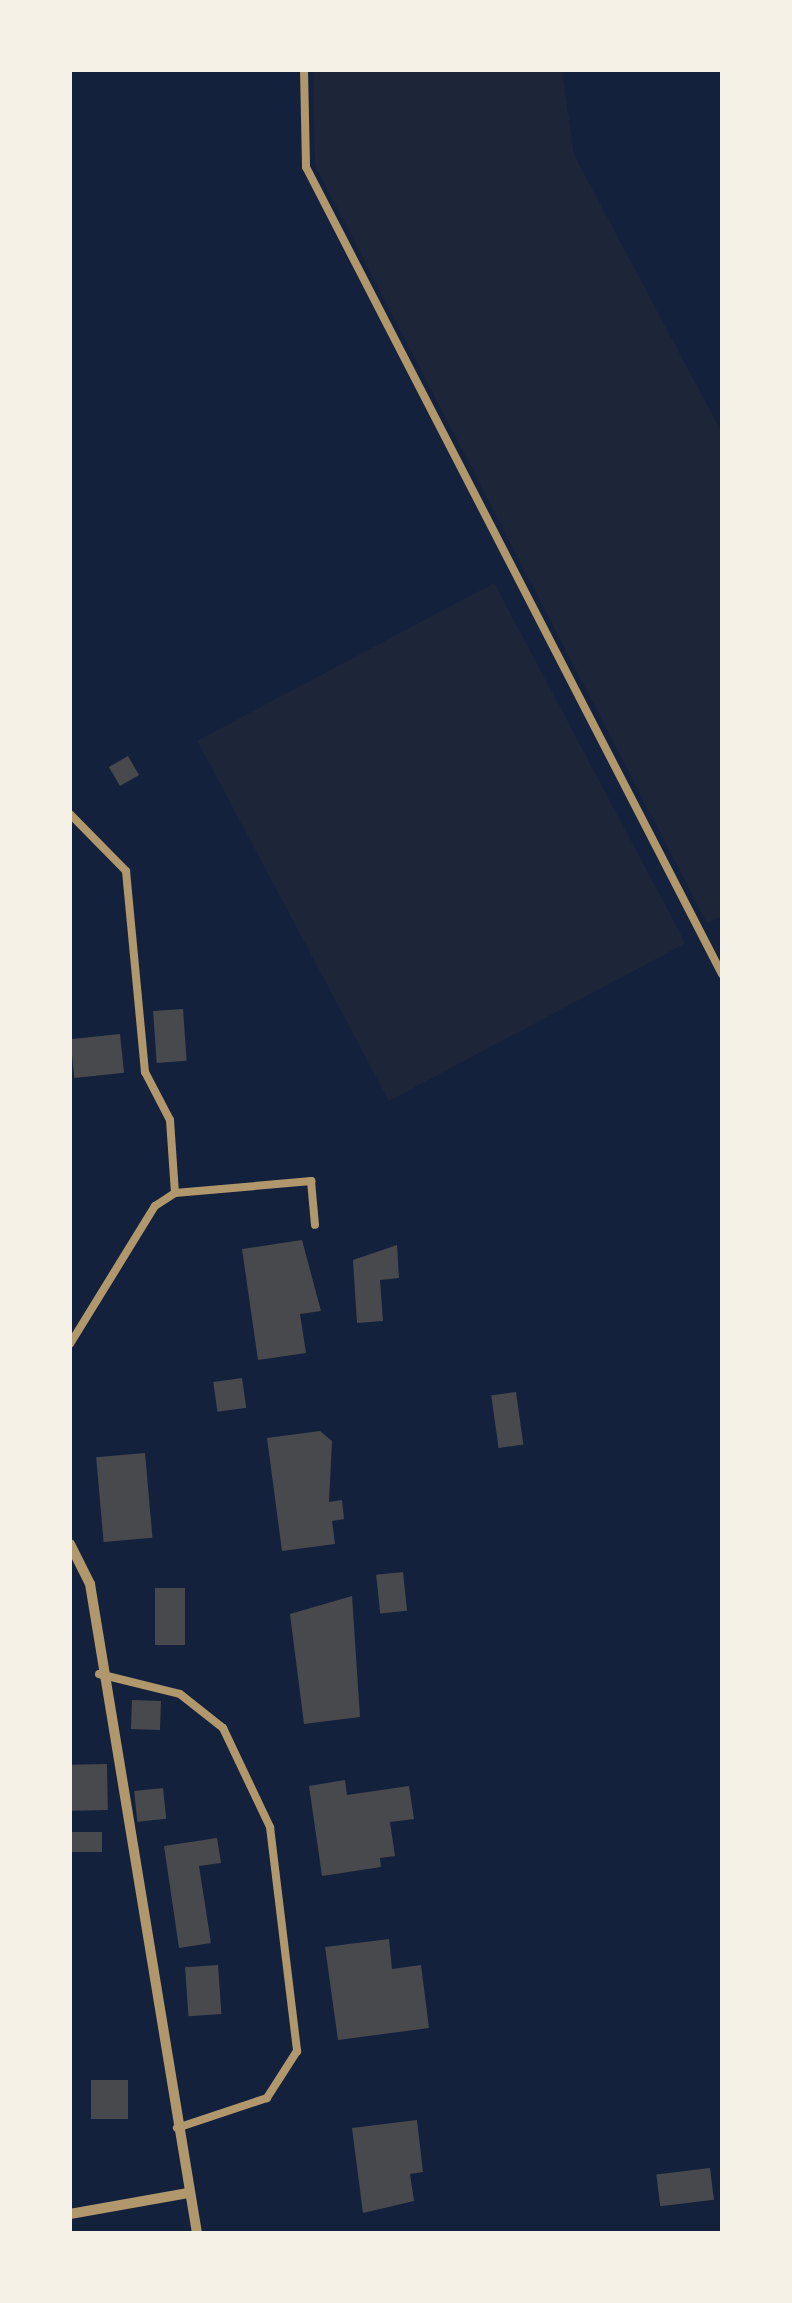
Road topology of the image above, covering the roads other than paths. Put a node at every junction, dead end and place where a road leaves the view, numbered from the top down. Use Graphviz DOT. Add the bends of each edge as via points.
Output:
graph roads {
  1 [pos="304,70"];
  2 [pos="70,814"];
  3 [pos="722,974"];
  4 [pos="175,1193"];
  5 [pos="315,1225"];
  6 [pos="70,1344"];
  7 [pos="70,1544"];
  8 [pos="99,1674"];
  9 [pos="178,2128"];
  10 [pos="188,2193"];
  11 [pos="70,2214"];
  12 [pos="197,2233"];
  1 -- 3 [label="lane" via="306,167"];
  2 -- 4 [label="lane" via="126,871 145,1072 170,1120"];
  4 -- 5 [label="lane" via="311,1182"];
  4 -- 6 [label="lane" via="156,1206"];
  7 -- 8 [label="street" via="90,1584"];
  8 -- 9 [label="street"];
  8 -- 9 [label="lane" via="180,1694 223,1728 270,1827 297,2051 267,2098"];
  9 -- 10 [label="street"];
  10 -- 11 [label="street"];
  10 -- 12 [label="street"];
}
